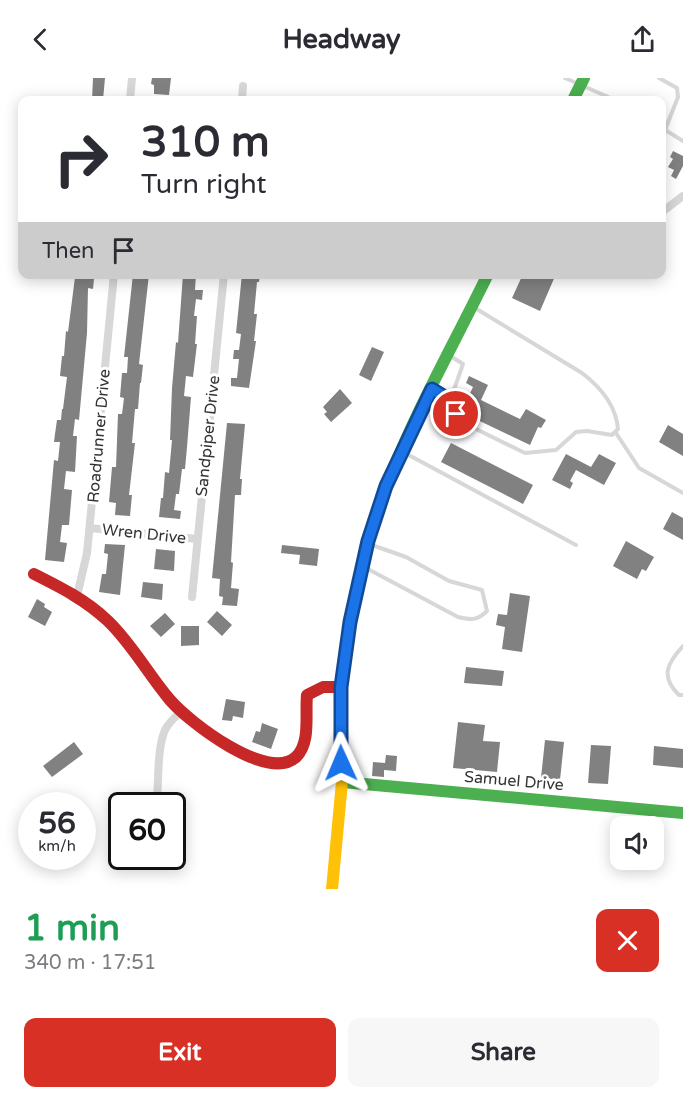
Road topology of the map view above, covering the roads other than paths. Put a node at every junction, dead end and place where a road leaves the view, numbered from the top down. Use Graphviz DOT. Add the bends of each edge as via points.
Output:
graph roads {
  1 [pos="132,78"];
  2 [pos="566,78"];
  3 [pos="659,78"];
  4 [pos="583,81"];
  5 [pos="243,86"];
  6 [pos="130,96"];
  7 [pos="242,96"];
  8 [pos="575,96"];
  9 [pos="608,96"];
  10 [pos="666,123"];
  11 [pos="666,131"];
  12 [pos="683,141"];
  13 [pos="683,196"];
  14 [pos="666,209"];
  15 [pos="114,279"];
  16 [pos="223,279"];
  17 [pos="486,279"];
  18 [pos="473,306"];
  19 [pos="448,355"];
  20 [pos="432,389"];
  21 [pos="450,402"];
  22 [pos="616,433"];
  23 [pos="401,451"];
  24 [pos="683,493"];
  25 [pos="90,528"];
  26 [pos="197,539"];
  27 [pos="368,544"];
  28 [pos="576,545"];
  29 [pos="362,567"];
  30 [pos="34,574"];
  31 [pos="77,596"];
  32 [pos="192,597"];
  33 [pos="683,646"];
  34 [pos="341,687"];
  35 [pos="683,695"];
  36 [pos="181,712"];
  37 [pos="342,782"];
  38 [pos="157,792"];
  39 [pos="683,813"];
  40 [pos="332,889"];
  1 -- 6 [label="street"];
  2 -- 4 [label="lane"];
  3 -- 10 [label="lane" via="677,88 678,97"];
  4 -- 8 [label="street"];
  4 -- 9 [label="lane"];
  5 -- 7 [label="street"];
  11 -- 12 [label="lane"];
  13 -- 14 [label="street"];
  15 -- 25 [label="street, Roadrunner Drive"];
  16 -- 26 [label="street, Sandpiper Drive"];
  17 -- 18 [label="street"];
  18 -- 19 [label="street"];
  18 -- 22 [label="lane" via="598,385 618,422"];
  19 -- 20 [label="street"];
  19 -- 21 [label="lane" via="463,364"];
  20 -- 21 [label="lane"];
  20 -- 23 [label="street"];
  21 -- 22 [label="lane" via="456,414 478,430 525,453 556,450 576,432"];
  22 -- 24 [label="lane" via="639,468"];
  23 -- 27 [label="street"];
  23 -- 28 [label="lane"];
  25 -- 26 [label="street, Wren Drive"];
  25 -- 31 [label="street, Roadrunner Drive"];
  26 -- 32 [label="street, Sandpiper Drive"];
  27 -- 29 [label="street"];
  27 -- 29 [label="lane" via="406,557 448,581 482,590 487,611 471,620 458,617"];
  29 -- 34 [label="street"];
  30 -- 31 [label="street"];
  31 -- 36 [label="street" via="129,642"];
  33 -- 35 [label="lane" via="667,672 670,686"];
  34 -- 36 [label="street" via="322,686 307,694 303,748 289,762 275,765 241,751"];
  34 -- 37 [label="street"];
  36 -- 38 [label="street" via="165,730"];
  37 -- 39 [label="street, Samuel Drive"];
  37 -- 40 [label="street"];
}
